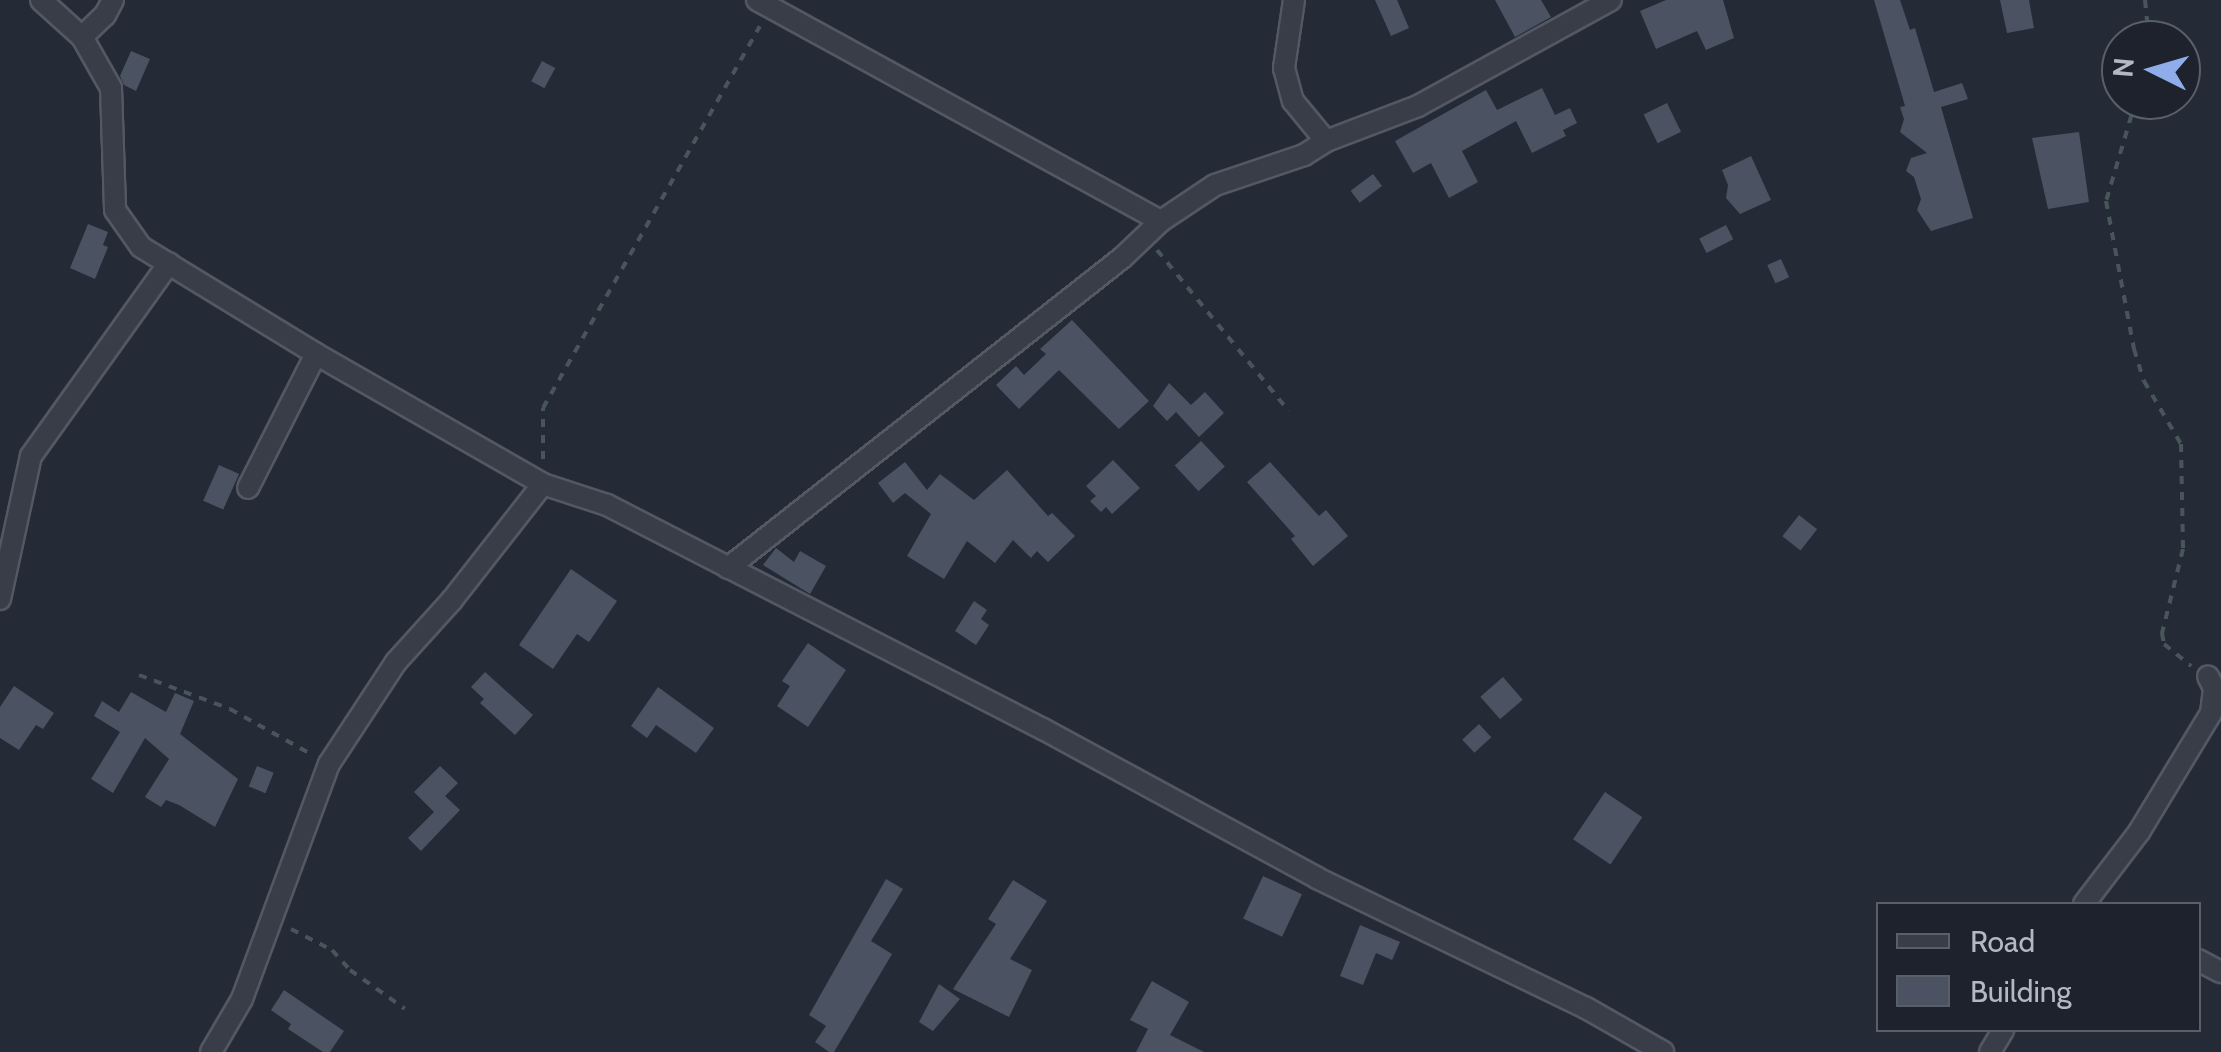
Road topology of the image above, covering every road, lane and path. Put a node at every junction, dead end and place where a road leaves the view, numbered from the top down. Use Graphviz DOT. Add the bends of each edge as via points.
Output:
graph roads {
  1 [pos="41,0"];
  2 [pos="113,0"];
  3 [pos="1294,0"];
  4 [pos="1611,0"];
  5 [pos="764,3"];
  6 [pos="82,36"];
  7 [pos="2130,120"];
  8 [pos="1326,141"];
  9 [pos="1160,220"];
  10 [pos="169,263"];
  11 [pos="316,354"];
  12 [pos="1290,411"];
  13 [pos="543,484"];
  14 [pos="248,488"];
  15 [pos="728,568"];
  16 [pos="0,599"];
  17 [pos="139,675"];
  18 [pos="2208,676"];
  19 [pos="329,764"];
  20 [pos="2091,902"];
  21 [pos="272,918"];
  22 [pos="405,1008"];
  23 [pos="211,1052"];
  24 [pos="1663,1052"];
  1 -- 6 [label="street"];
  2 -- 6 [label="street" via="106,16"];
  3 -- 8 [label="street" via="1284,68 1293,102"];
  4 -- 8 [label="street" via="1418,106"];
  5 -- 9 [label="street"];
  5 -- 13 [label="path" via="544,408"];
  6 -- 10 [label="street" via="112,88 115,210 141,247"];
  7 -- 18 [label="path" via="2106,201 2144,381 2180,444 2183,549 2164,644"];
  8 -- 9 [label="street" via="1215,185"];
  9 -- 12 [label="path" via="1156,254"];
  9 -- 15 [label="street" via="1122,258"];
  10 -- 11 [label="street"];
  10 -- 16 [label="street" via="31,456"];
  11 -- 13 [label="street"];
  11 -- 14 [label="street"];
  13 -- 15 [label="street" via="607,505"];
  13 -- 19 [label="street" via="396,662"];
  15 -- 24 [label="street"];
  17 -- 19 [label="path" via="230,708"];
  18 -- 20 [label="street" via="2214,688 2211,714"];
  19 -- 21 [label="street"];
  21 -- 22 [label="path" via="332,950"];
  21 -- 23 [label="street" via="242,1000"];
}
